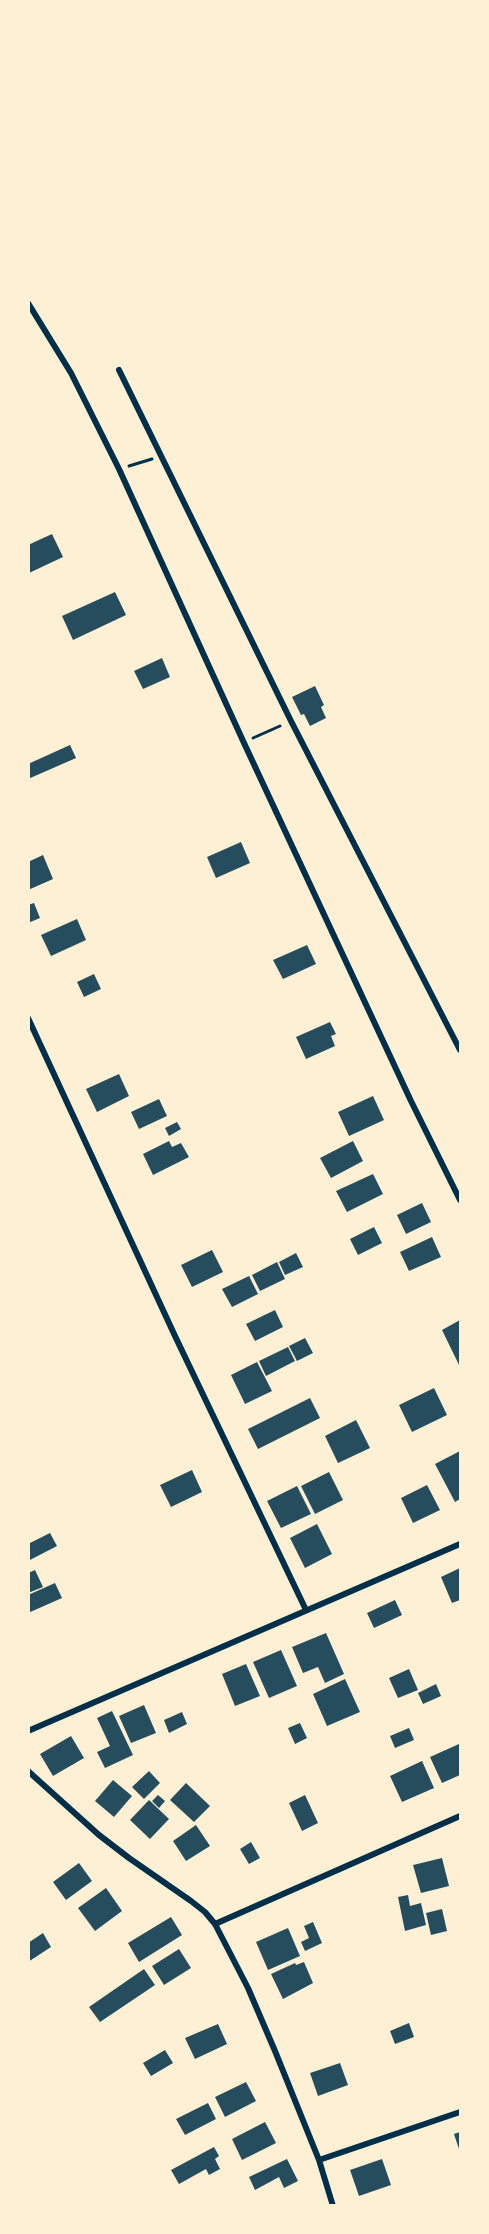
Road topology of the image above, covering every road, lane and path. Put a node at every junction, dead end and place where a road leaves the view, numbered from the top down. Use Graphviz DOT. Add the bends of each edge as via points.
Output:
graph roads {
  1 [pos="28,303"];
  2 [pos="119,370"];
  3 [pos="162,456"];
  4 [pos="119,469"];
  5 [pos="291,721"];
  6 [pos="243,743"];
  7 [pos="28,1018"];
  8 [pos="460,1050"];
  9 [pos="460,1200"];
  10 [pos="460,1544"];
  11 [pos="306,1610"];
  12 [pos="28,1731"];
  13 [pos="28,1771"];
  14 [pos="460,1816"];
  15 [pos="215,1924"];
  16 [pos="460,2112"];
  17 [pos="319,2160"];
  18 [pos="333,2205"];
  1 -- 4 [label="street" via="71,373"];
  2 -- 3 [label="street"];
  3 -- 4 [label="path"];
  3 -- 5 [label="street"];
  4 -- 6 [label="street"];
  5 -- 6 [label="path"];
  5 -- 8 [label="street"];
  6 -- 9 [label="street"];
  7 -- 11 [label="street"];
  10 -- 11 [label="street"];
  11 -- 12 [label="street"];
  13 -- 15 [label="street" via="99,1835 191,1901"];
  14 -- 15 [label="street"];
  15 -- 17 [label="street" via="248,1988"];
  16 -- 17 [label="street"];
  17 -- 18 [label="street"];
}
